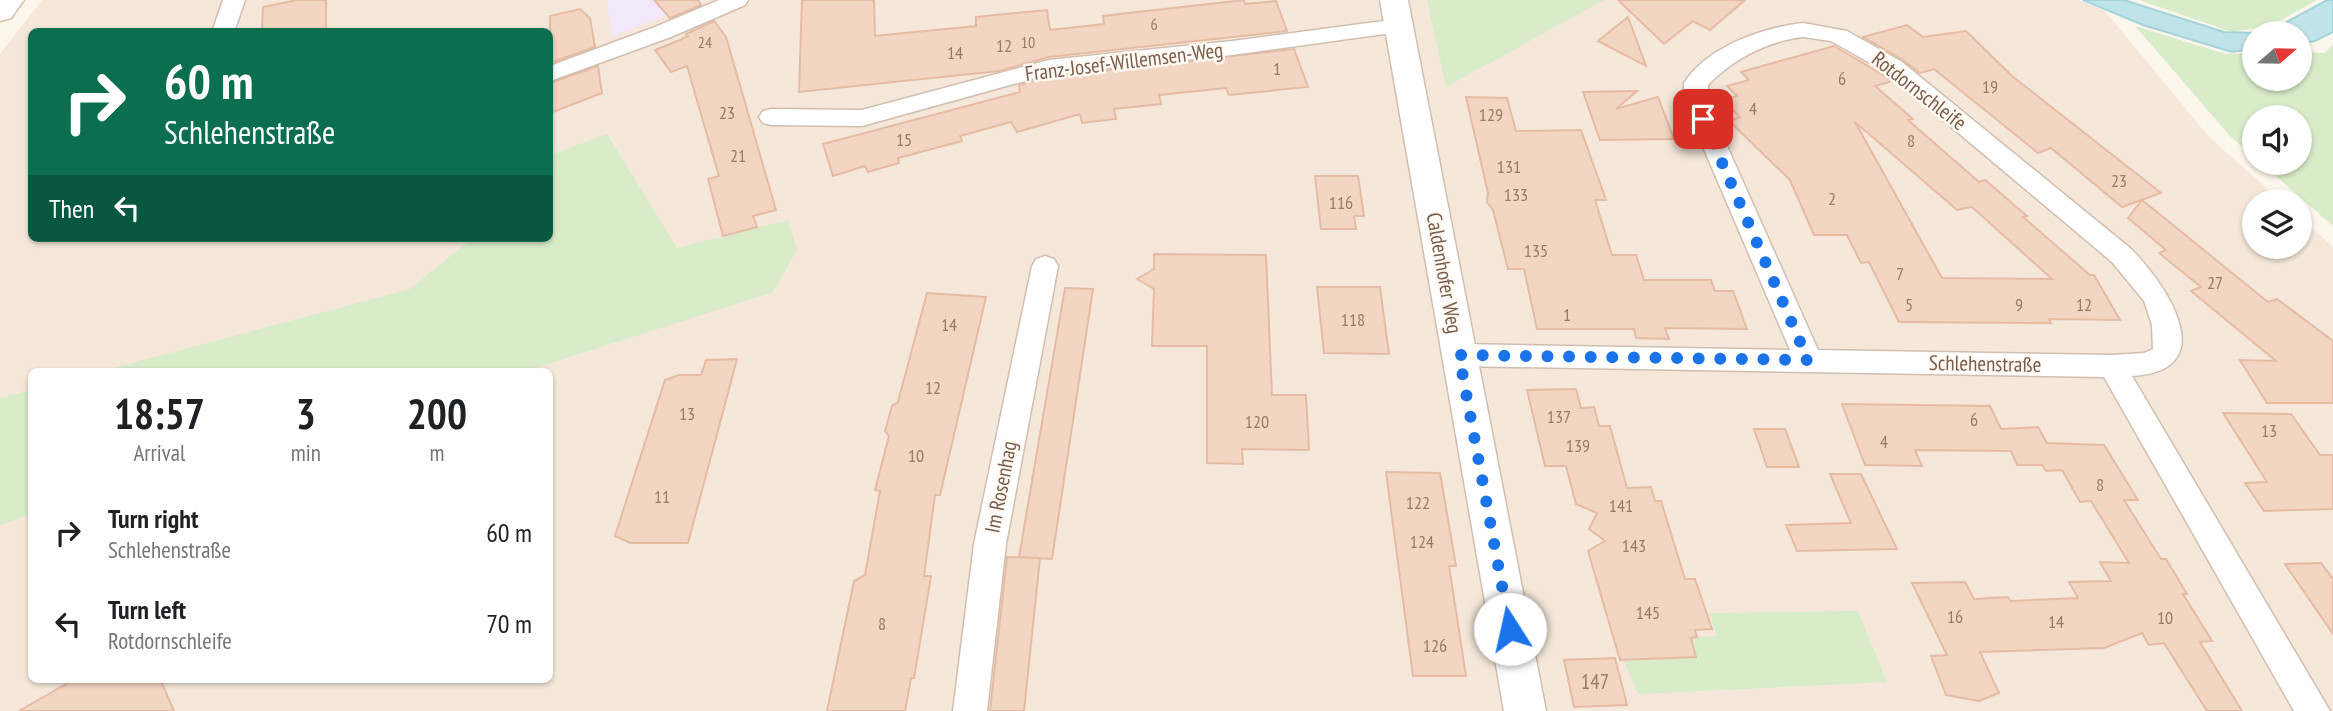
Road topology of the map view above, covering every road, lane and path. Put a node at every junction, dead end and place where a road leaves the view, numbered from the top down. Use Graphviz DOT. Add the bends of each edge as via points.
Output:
graph roads {
  1 [pos="9,0"];
  2 [pos="234,0"];
  3 [pos="737,0"];
  4 [pos="0,12"];
  5 [pos="1396,13"];
  6 [pos="224,28"];
  7 [pos="553,73"];
  8 [pos="771,117"];
  9 [pos="1045,266"];
  10 [pos="1459,355"];
  11 [pos="1808,360"];
  12 [pos="2112,366"];
  13 [pos="970,711"];
  14 [pos="1525,711"];
  15 [pos="2313,711"];
  1 -- 4 [label="main road"];
  2 -- 6 [label="street"];
  3 -- 7 [label="street"];
  5 -- 8 [label="street, Franz-Josef-Willemsen-Weg" via="1232,48 1049,67 862,118"];
  5 -- 10 [label="street, Caldenhofer Weg"];
  9 -- 13 [label="street, Im Rosenhag" via="990,544"];
  10 -- 11 [label="street, Schlehenstraße"];
  10 -- 14 [label="street, Caldenhofer Weg"];
  11 -- 12 [label="street, Schlehenstraße"];
  11 -- 12 [label="street, Rotdornschleife" via="1703,119 1696,83 1708,69 1756,41 1812,29 1855,43 1894,67 2143,277 2164,316 2166,355 2147,364"];
  12 -- 15 [label="street"];
}
